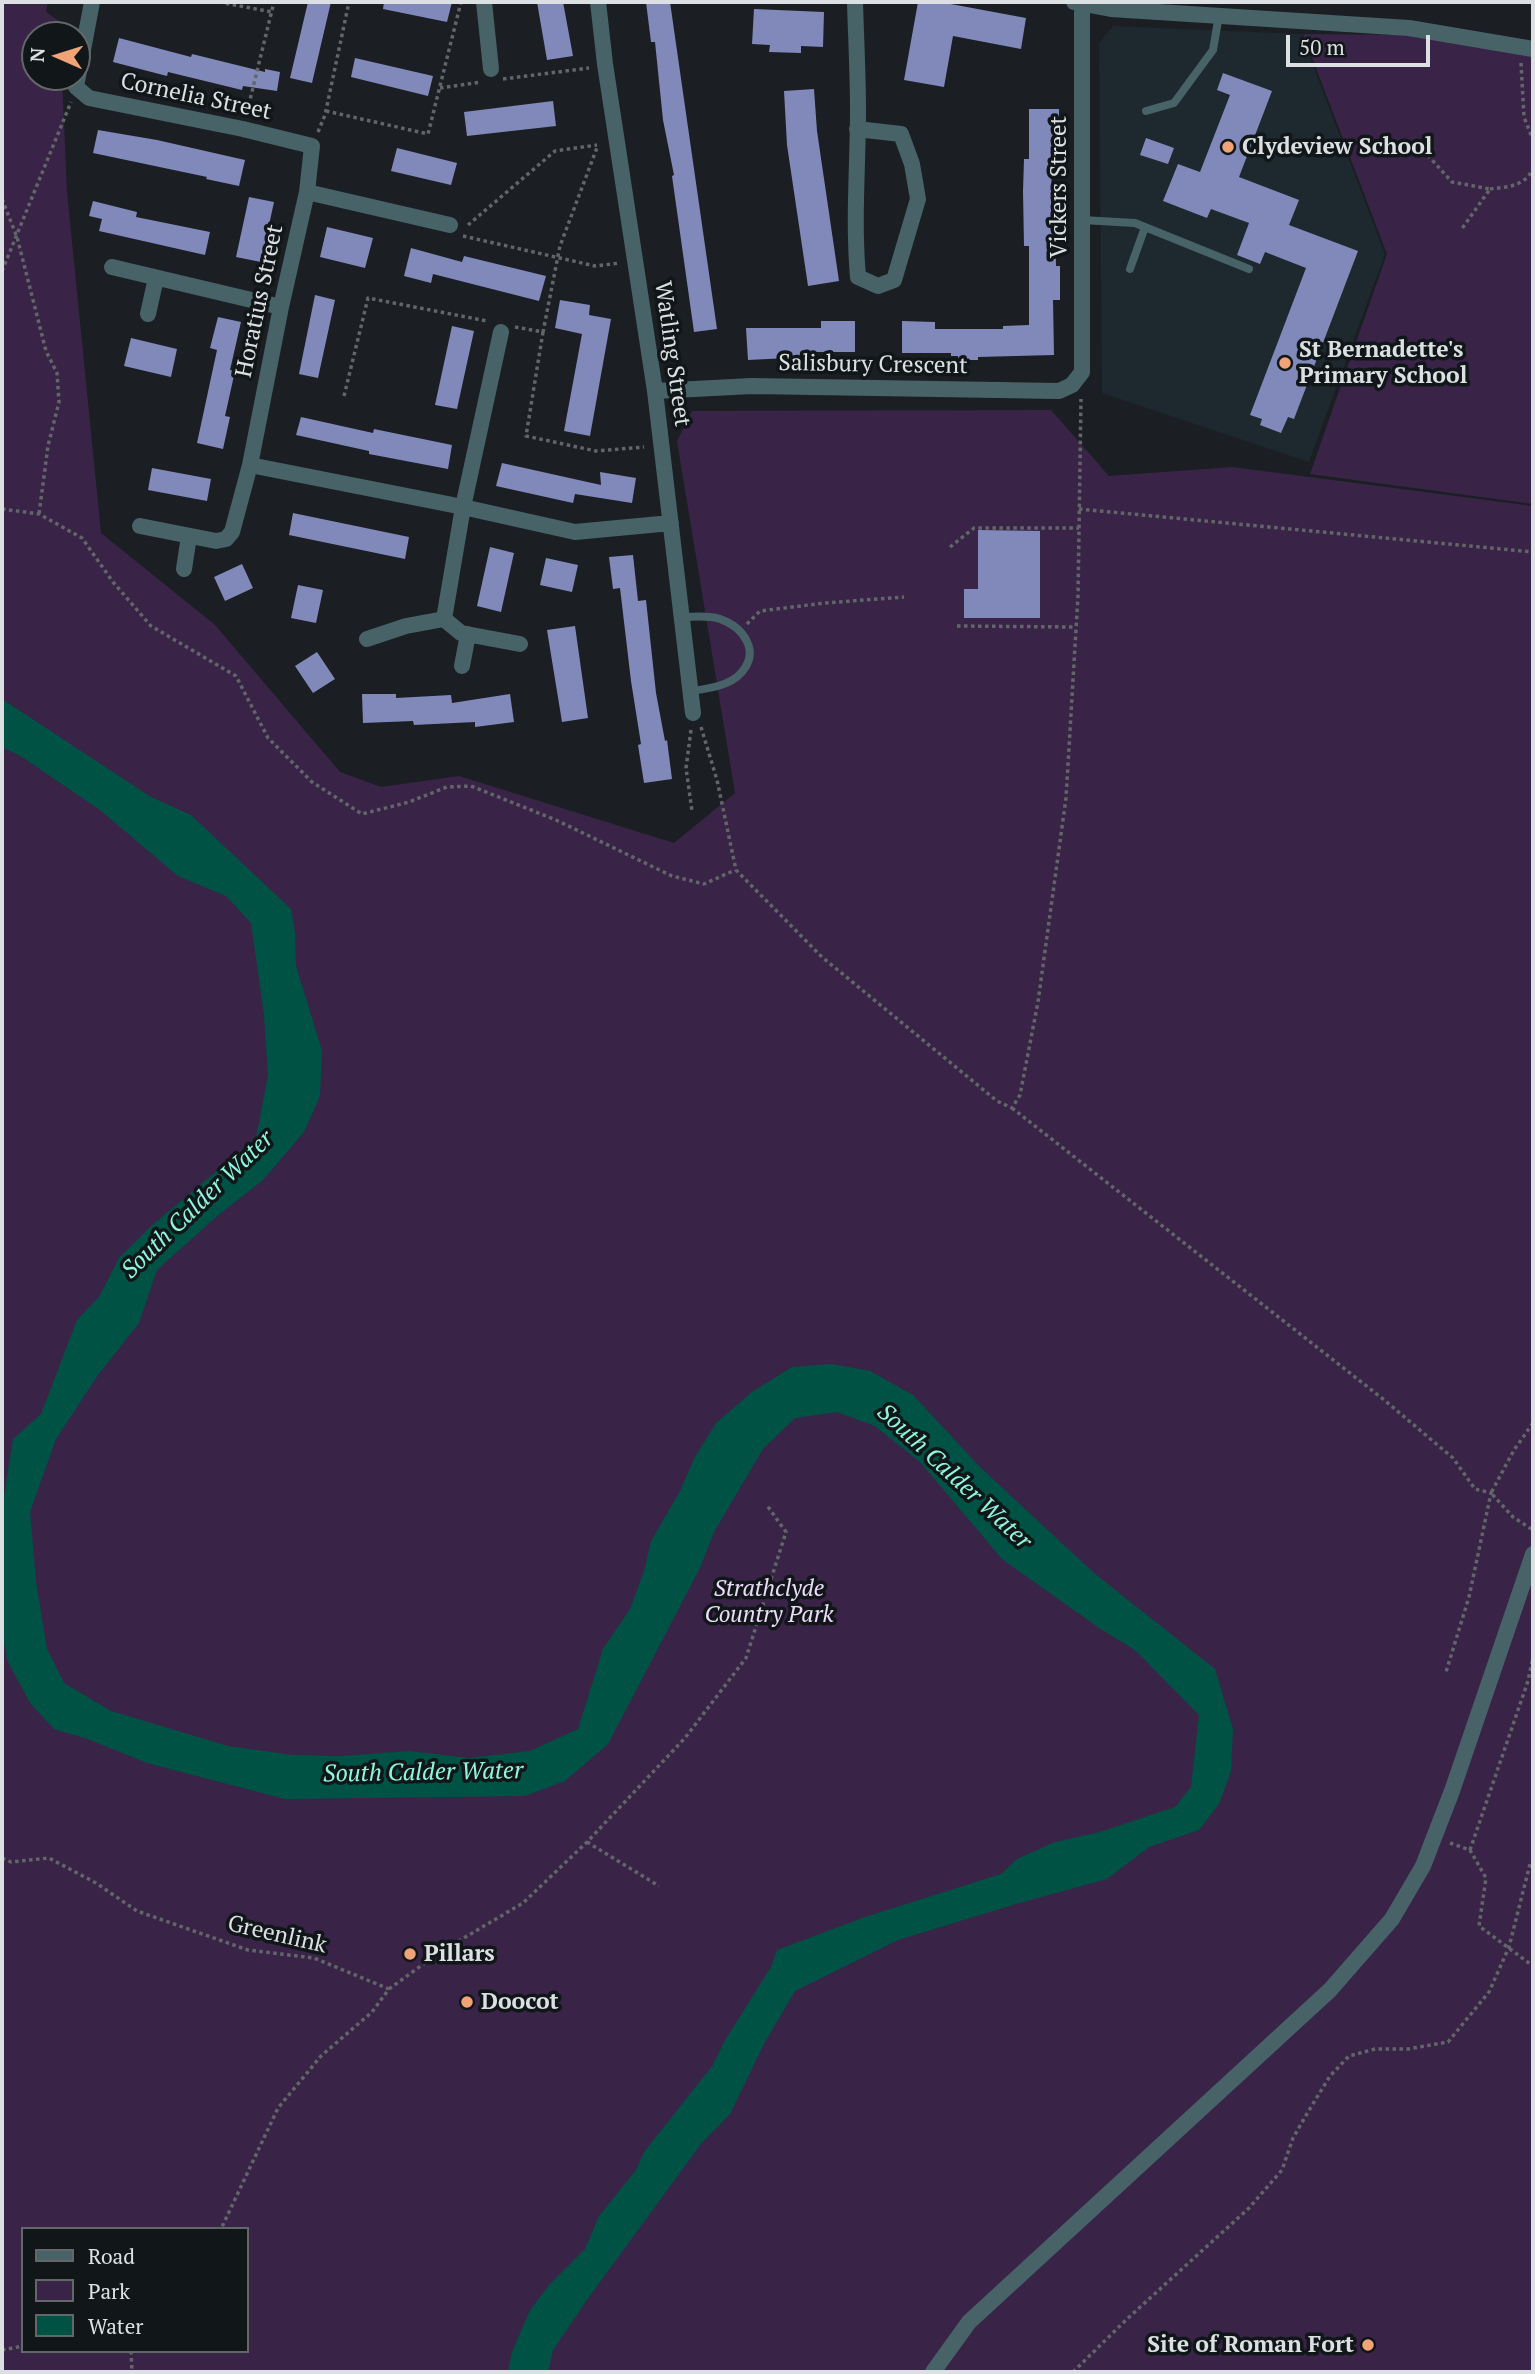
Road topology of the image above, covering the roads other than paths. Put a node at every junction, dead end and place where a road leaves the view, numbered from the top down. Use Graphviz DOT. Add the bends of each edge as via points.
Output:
graph roads {
  1 [pos="92,2"];
  2 [pos="484,2"];
  3 [pos="598,2"];
  4 [pos="855,2"];
  5 [pos="1281,2"];
  6 [pos="1079,3"];
  7 [pos="1219,15"];
  8 [pos="1281,19"];
  9 [pos="1528,48"];
  10 [pos="489,77"];
  11 [pos="1146,111"];
  12 [pos="857,129"];
  13 [pos="313,146"];
  14 [pos="307,192"];
  15 [pos="1082,220"];
  16 [pos="450,225"];
  17 [pos="1145,227"];
  18 [pos="112,267"];
  19 [pos="1249,268"];
  20 [pos="1130,269"];
  21 [pos="156,278"];
  22 [pos="281,307"];
  23 [pos="148,314"];
  24 [pos="498,326"];
  25 [pos="1082,372"];
  26 [pos="655,391"];
  27 [pos="250,465"];
  28 [pos="463,508"];
  29 [pos="671,523"];
  30 [pos="139,526"];
  31 [pos="190,536"];
  32 [pos="184,569"];
  33 [pos="682,617"];
  34 [pos="444,620"];
  35 [pos="468,635"];
  36 [pos="367,639"];
  37 [pos="520,644"];
  38 [pos="463,666"];
  39 [pos="691,691"];
  40 [pos="693,713"];
  41 [pos="1533,1554"];
  42 [pos="933,2372"];
  1 -- 13 [label="street, Cornelia Street" via="76,87 89,99"];
  2 -- 10 [label="street"];
  3 -- 26 [label="street, Watling Street"];
  4 -- 12 [label="street"];
  5 -- 8 [label="street"];
  6 -- 7 [label="street"];
  6 -- 15 [label="street, Vickers Street"];
  7 -- 8 [label="street"];
  7 -- 11 [label="lane" via="1207,61 1174,103"];
  8 -- 9 [label="street" via="1409,28"];
  12 -- 12 [label="street" via="901,134 918,199 894,280 878,286 858,277 854,236"];
  13 -- 14 [label="street, Horatius Street"];
  14 -- 16 [label="street"];
  14 -- 22 [label="street, Horatius Street"];
  15 -- 17 [label="lane" via="1128,221"];
  15 -- 25 [label="street, Vickers Street"];
  17 -- 19 [label="lane"];
  17 -- 20 [label="lane"];
  18 -- 21 [label="street"];
  21 -- 22 [label="street"];
  21 -- 23 [label="street"];
  22 -- 27 [label="street, Horatius Street"];
  24 -- 28 [label="street"];
  25 -- 26 [label="street, Salisbury Crescent" via="1072,385 1059,391 752,386"];
  26 -- 29 [label="street, Watling Street"];
  27 -- 28 [label="street"];
  27 -- 31 [label="street, Horatius Street" via="226,539"];
  28 -- 29 [label="street" via="575,533"];
  28 -- 34 [label="street"];
  29 -- 33 [label="street, Watling Street"];
  30 -- 31 [label="street, Horatius Street"];
  31 -- 32 [label="street"];
  33 -- 39 [label="street, Watling Street"];
  33 -- 39 [label="lane" via="717,618 733,624 746,637 750,656 741,674"];
  34 -- 35 [label="street"];
  34 -- 36 [label="street"];
  35 -- 37 [label="street"];
  35 -- 38 [label="street"];
  39 -- 40 [label="street, Watling Street"];
  41 -- 42 [label="street" via="1423,1866 1392,1919 1330,1990 969,2322"];
}
